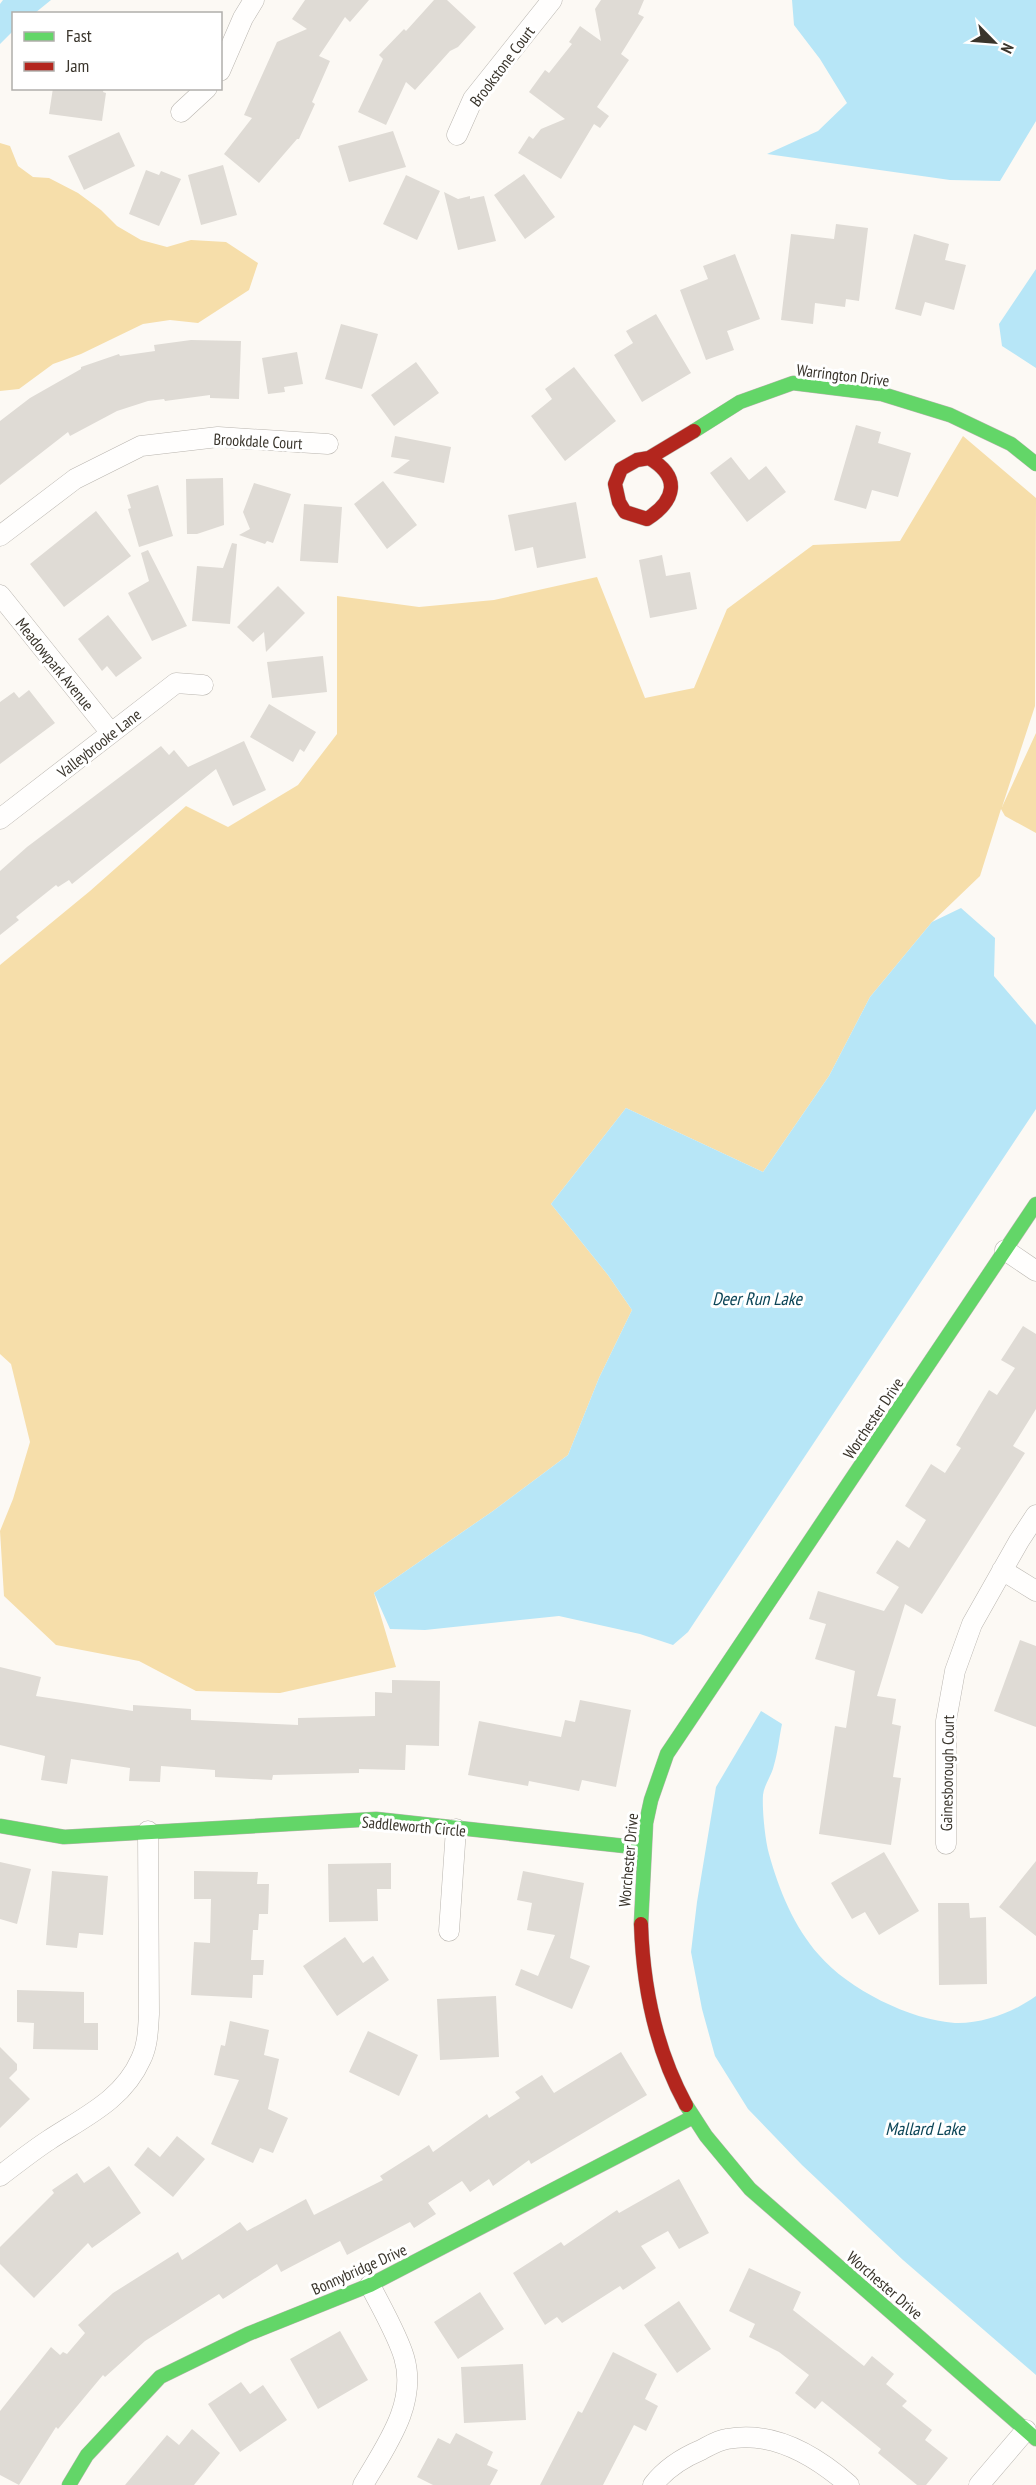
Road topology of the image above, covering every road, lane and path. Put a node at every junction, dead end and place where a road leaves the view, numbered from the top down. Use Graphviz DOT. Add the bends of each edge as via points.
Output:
graph roads {
  1 [pos="254,0"];
  2 [pos="552,0"];
  3 [pos="222,66"];
  4 [pos="205,90"];
  5 [pos="181,112"];
  6 [pos="457,135"];
  7 [pos="328,444"];
  8 [pos="649,458"];
  9 [pos="1036,465"];
  10 [pos="0,536"];
  11 [pos="0,595"];
  12 [pos="203,685"];
  13 [pos="111,733"];
  14 [pos="0,819"];
  15 [pos="1036,1204"];
  16 [pos="1005,1250"];
  17 [pos="1036,1271"];
  18 [pos="1036,1515"];
  19 [pos="1002,1570"];
  20 [pos="1036,1591"];
  21 [pos="0,1827"];
  22 [pos="456,1829"];
  23 [pos="147,1831"];
  24 [pos="946,1844"];
  25 [pos="643,1848"];
  26 [pos="449,1931"];
  27 [pos="693,2117"];
  28 [pos="0,2176"];
  29 [pos="370,2285"];
  30 [pos="1031,2434"];
  31 [pos="69,2485"];
  32 [pos="363,2485"];
  33 [pos="653,2485"];
  34 [pos="849,2485"];
  35 [pos="979,2485"];
  1 -- 3 [label="street"];
  2 -- 6 [label="street, Brookstone Court" via="473,99"];
  4 -- 5 [label="street"];
  7 -- 10 [label="street, Brookdale Court" via="218,437 141,446 75,479"];
  8 -- 8 [label="street, Warrington Drive" via="659,462 671,478 672,490 659,513 647,519 625,512 613,487 617,475 628,464"];
  8 -- 9 [label="street, Warrington Drive" via="740,402 793,382 882,394 950,415 1011,444"];
  11 -- 13 [label="street, Meadowpark Avenue"];
  12 -- 13 [label="street, Valleybrooke Lane" via="176,683"];
  13 -- 14 [label="street, Valleybrooke Lane"];
  15 -- 16 [label="street, Worchester Drive"];
  16 -- 17 [label="street"];
  16 -- 25 [label="street, Worchester Drive" via="667,1754 649,1807"];
  18 -- 19 [label="street, Gainesborough Court"];
  19 -- 20 [label="street"];
  19 -- 24 [label="street, Gainesborough Court" via="972,1624 955,1671 946,1721"];
  21 -- 23 [label="street, Saddleworth Circle" via="64,1837"];
  22 -- 23 [label="street, Saddleworth Circle" via="376,1819"];
  22 -- 25 [label="street, Saddleworth Circle"];
  22 -- 26 [label="street"];
  23 -- 28 [label="street" via="149,2014 141,2060 119,2093"];
  25 -- 27 [label="street, Worchester Drive" via="642,1961 650,2010 663,2057"];
  27 -- 29 [label="street, Bonnybridge Drive"];
  27 -- 30 [label="street, Worchester Drive" via="750,2189"];
  29 -- 31 [label="street, Bonnybridge Drive" via="248,2334 160,2377 87,2455"];
  29 -- 32 [label="street" via="404,2356 408,2384 392,2436"];
  30 -- 35 [label="street"];
  33 -- 34 [label="street" via="664,2471 693,2453 726,2439 751,2437 803,2451"];
}
